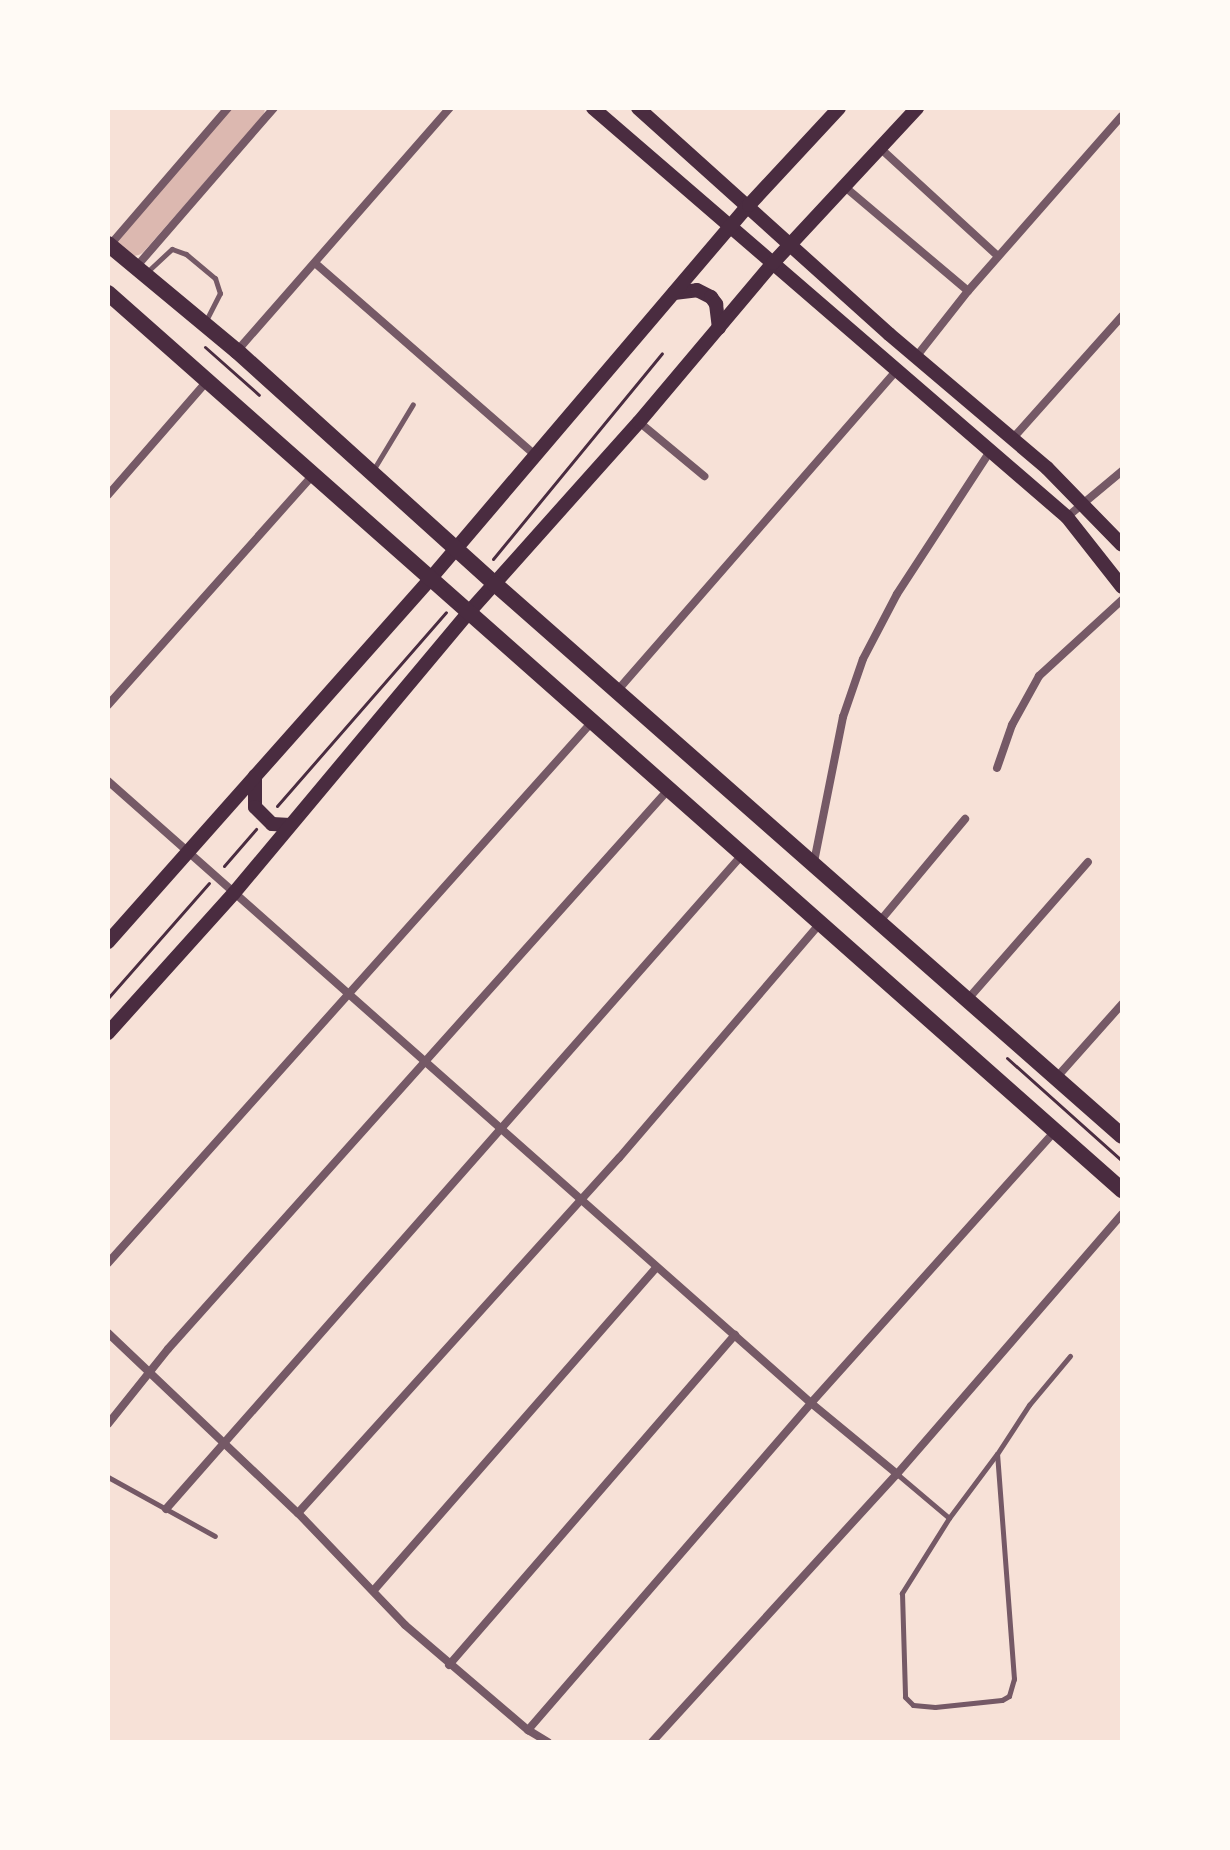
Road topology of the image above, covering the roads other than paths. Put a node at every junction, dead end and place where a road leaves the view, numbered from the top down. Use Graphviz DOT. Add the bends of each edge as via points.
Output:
graph roads {
  1 [pos="228,108"];
  2 [pos="274,108"];
  3 [pos="450,108"];
  4 [pos="593,108"];
  5 [pos="638,108"];
  6 [pos="839,108"];
  7 [pos="917,108"];
  8 [pos="1122,116"];
  9 [pos="880,148"];
  10 [pos="845,187"];
  11 [pos="749,205"];
  12 [pos="731,226"];
  13 [pos="791,243"];
  14 [pos="109,244"];
  15 [pos="998,256"];
  16 [pos="315,263"];
  17 [pos="773,263"];
  18 [pos="142,269"];
  19 [pos="968,291"];
  20 [pos="674,293"];
  21 [pos="109,296"];
  22 [pos="1122,316"];
  23 [pos="205,323"];
  24 [pos="719,328"];
  25 [pos="237,351"];
  26 [pos="916,357"];
  27 [pos="895,372"];
  28 [pos="207,381"];
  29 [pos="413,404"];
  30 [pos="639,422"];
  31 [pos="1013,438"];
  32 [pos="989,453"];
  33 [pos="535,455"];
  34 [pos="1122,471"];
  35 [pos="372,473"];
  36 [pos="314,474"];
  37 [pos="704,476"];
  38 [pos="108,495"];
  39 [pos="1084,503"];
  40 [pos="1067,517"];
  41 [pos="1122,545"];
  42 [pos="456,549"];
  43 [pos="431,578"];
  44 [pos="495,584"];
  45 [pos="1122,587"];
  46 [pos="1122,600"];
  47 [pos="463,606"];
  48 [pos="617,691"];
  49 [pos="108,705"];
  50 [pos="591,723"];
  51 [pos="997,768"];
  52 [pos="255,776"];
  53 [pos="108,781"];
  54 [pos="667,791"];
  55 [pos="965,819"];
  56 [pos="290,825"];
  57 [pos="186,853"];
  58 [pos="742,855"];
  59 [pos="814,862"];
  60 [pos="1088,862"];
  61 [pos="234,893"];
  62 [pos="880,921"];
  63 [pos="819,925"];
  64 [pos="108,942"];
  65 [pos="349,995"];
  66 [pos="968,999"];
  67 [pos="1122,1004"];
  68 [pos="108,1033"];
  69 [pos="425,1062"];
  70 [pos="1057,1077"];
  71 [pos="504,1127"];
  72 [pos="1053,1133"];
  73 [pos="1122,1136"];
  74 [pos="1122,1190"];
  75 [pos="581,1197"];
  76 [pos="1122,1214"];
  77 [pos="108,1263"];
  78 [pos="657,1267"];
  79 [pos="108,1333"];
  80 [pos="735,1335"];
  81 [pos="1070,1356"];
  82 [pos="149,1371"];
  83 [pos="811,1403"];
  84 [pos="108,1424"];
  85 [pos="225,1442"];
  86 [pos="997,1454"];
  87 [pos="897,1474"];
  88 [pos="108,1477"];
  89 [pos="166,1509"];
  90 [pos="298,1513"];
  91 [pos="949,1518"];
  92 [pos="215,1536"];
  93 [pos="374,1590"];
  94 [pos="449,1665"];
  95 [pos="528,1730"];
  96 [pos="548,1742"];
  97 [pos="652,1742"];
  1 -- 14 [label="street"];
  2 -- 18 [label="street"];
  3 -- 16 [label="street"];
  4 -- 12 [label="main road"];
  5 -- 11 [label="main road"];
  6 -- 11 [label="main road"];
  7 -- 9 [label="main road"];
  8 -- 15 [label="street"];
  9 -- 10 [label="main road"];
  9 -- 15 [label="street"];
  10 -- 13 [label="main road"];
  10 -- 19 [label="street"];
  11 -- 12 [label="main road"];
  11 -- 13 [label="main road"];
  12 -- 17 [label="main road"];
  12 -- 20 [label="main road"];
  13 -- 17 [label="main road"];
  13 -- 26 [label="main road"];
  14 -- 18 [label="main road"];
  15 -- 19 [label="street"];
  16 -- 25 [label="street"];
  16 -- 33 [label="street"];
  17 -- 24 [label="main road"];
  17 -- 27 [label="main road"];
  18 -- 23 [label="main road"];
  18 -- 23 [label="lane" via="172,249 215,278 220,293"];
  19 -- 26 [label="street"];
  20 -- 24 [label="main road" via="697,290 711,297"];
  20 -- 33 [label="main road"];
  21 -- 28 [label="main road"];
  22 -- 31 [label="street"];
  23 -- 25 [label="main road"];
  24 -- 30 [label="main road"];
  25 -- 35 [label="main road"];
  26 -- 31 [label="main road"];
  27 -- 32 [label="main road"];
  27 -- 48 [label="street"];
  28 -- 36 [label="main road"];
  28 -- 38 [label="street"];
  29 -- 35 [label="lane"];
  30 -- 37 [label="street"];
  30 -- 44 [label="main road"];
  31 -- 39 [label="main road"];
  32 -- 40 [label="main road"];
  32 -- 59 [label="street" via="897,594 863,659 843,717"];
  33 -- 42 [label="main road"];
  34 -- 39 [label="street"];
  35 -- 42 [label="main road"];
  36 -- 43 [label="main road"];
  36 -- 49 [label="street"];
  39 -- 40 [label="street"];
  39 -- 41 [label="main road"];
  40 -- 45 [label="main road"];
  42 -- 43 [label="main road"];
  42 -- 44 [label="main road"];
  43 -- 47 [label="main road"];
  43 -- 52 [label="main road"];
  44 -- 47 [label="main road"];
  44 -- 48 [label="main road"];
  46 -- 51 [label="street" via="1039,676"];
  47 -- 50 [label="main road"];
  47 -- 56 [label="main road"];
  48 -- 59 [label="main road"];
  50 -- 54 [label="main road"];
  50 -- 65 [label="street"];
  52 -- 56 [label="main road" via="255,807 272,824"];
  52 -- 57 [label="main road"];
  53 -- 57 [label="street"];
  54 -- 58 [label="main road"];
  54 -- 69 [label="street"];
  55 -- 62 [label="street"];
  56 -- 61 [label="main road"];
  57 -- 61 [label="street"];
  57 -- 64 [label="main road"];
  58 -- 63 [label="main road"];
  58 -- 71 [label="street"];
  59 -- 62 [label="main road"];
  60 -- 66 [label="street"];
  61 -- 65 [label="street"];
  61 -- 68 [label="main road"];
  62 -- 66 [label="main road"];
  63 -- 72 [label="main road"];
  63 -- 75 [label="street"];
  65 -- 69 [label="street"];
  65 -- 77 [label="street"];
  66 -- 70 [label="main road"];
  67 -- 70 [label="street"];
  69 -- 71 [label="street"];
  69 -- 82 [label="street"];
  70 -- 73 [label="main road"];
  71 -- 75 [label="street"];
  71 -- 85 [label="street"];
  72 -- 74 [label="main road"];
  72 -- 83 [label="street"];
  75 -- 78 [label="street"];
  75 -- 90 [label="street"];
  76 -- 87 [label="street"];
  78 -- 80 [label="street"];
  78 -- 93 [label="street"];
  79 -- 82 [label="street"];
  80 -- 83 [label="street"];
  80 -- 94 [label="street"];
  81 -- 86 [label="lane"];
  82 -- 84 [label="street"];
  82 -- 85 [label="street"];
  83 -- 87 [label="street"];
  83 -- 95 [label="street"];
  85 -- 89 [label="street"];
  85 -- 90 [label="street"];
  86 -- 91 [label="lane"];
  86 -- 91 [label="lane" via="1012,1689 1009,1696 993,1702 921,1707 908,1702 903,1692 900,1607 906,1582"];
  87 -- 91 [label="lane"];
  87 -- 97 [label="street"];
  88 -- 89 [label="lane"];
  89 -- 92 [label="lane"];
  90 -- 93 [label="street"];
  93 -- 94 [label="street"];
  94 -- 95 [label="street"];
  95 -- 96 [label="street"];
}
